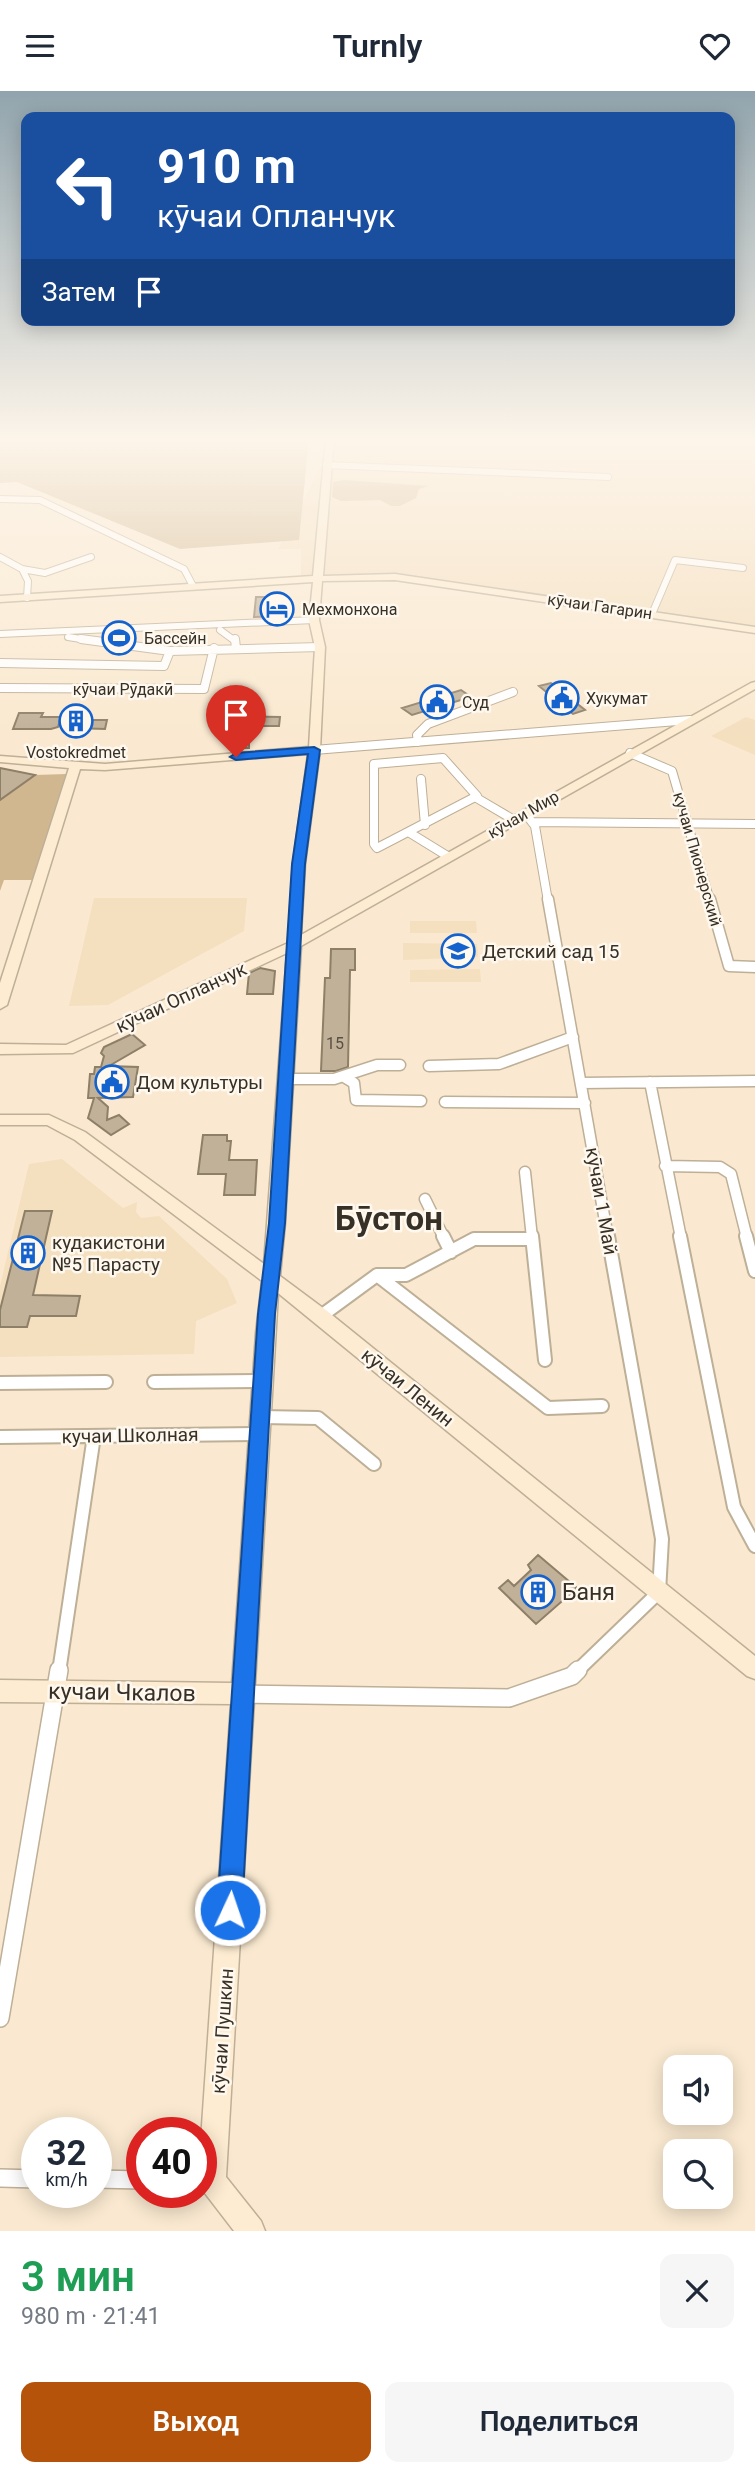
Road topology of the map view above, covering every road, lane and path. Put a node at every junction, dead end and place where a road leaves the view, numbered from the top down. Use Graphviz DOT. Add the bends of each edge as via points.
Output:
graph roads {
  1 [pos="119,538"];
  2 [pos="320,538"];
  3 [pos="0,557"];
  4 [pos="91,558"];
  5 [pos="22,569"];
  6 [pos="743,569"];
  7 [pos="317,582"];
  8 [pos="193,586"];
  9 [pos="166,592"];
  10 [pos="27,598"];
  11 [pos="0,600"];
  12 [pos="0,607"];
  13 [pos="652,614"];
  14 [pos="314,620"];
  15 [pos="220,630"];
  16 [pos="755,630"];
  17 [pos="0,634"];
  18 [pos="45,634"];
  19 [pos="320,647"];
  20 [pos="214,648"];
  21 [pos="236,649"];
  22 [pos="170,651"];
  23 [pos="0,663"];
  24 [pos="755,685"];
  25 [pos="0,688"];
  26 [pos="513,692"];
  27 [pos="690,719"];
  28 [pos="418,742"];
  29 [pos="314,750"];
  30 [pos="630,753"];
  31 [pos="0,759"];
  32 [pos="75,767"];
  33 [pos="421,779"];
  34 [pos="475,797"];
  35 [pos="523,818"];
  36 [pos="689,824"];
  37 [pos="755,824"];
  38 [pos="425,825"];
  39 [pos="410,833"];
  40 [pos="449,857"];
  41 [pos="293,945"];
  42 [pos="755,967"];
  43 [pos="0,1005"];
  44 [pos="573,1037"];
  45 [pos="0,1049"];
  46 [pos="400,1065"];
  47 [pos="429,1066"];
  48 [pos="344,1077"];
  49 [pos="285,1079"];
  50 [pos="755,1081"];
  51 [pos="650,1082"];
  52 [pos="581,1083"];
  53 [pos="421,1101"];
  54 [pos="445,1101"];
  55 [pos="584,1103"];
  56 [pos="0,1120"];
  57 [pos="665,1166"];
  58 [pos="525,1172"];
  59 [pos="425,1199"];
  60 [pos="531,1239"];
  61 [pos="752,1247"];
  62 [pos="452,1252"];
  63 [pos="755,1271"];
  64 [pos="377,1275"];
  65 [pos="269,1276"];
  66 [pos="321,1316"];
  67 [pos="545,1360"];
  68 [pos="263,1381"];
  69 [pos="106,1382"];
  70 [pos="154,1382"];
  71 [pos="0,1383"];
  72 [pos="602,1406"];
  73 [pos="261,1425"];
  74 [pos="94,1436"];
  75 [pos="0,1437"];
  76 [pos="374,1464"];
  77 [pos="755,1546"];
  78 [pos="659,1592"];
  79 [pos="755,1669"];
  80 [pos="0,1691"];
  81 [pos="56,1692"];
  82 [pos="243,1694"];
  83 [pos="0,2018"];
  84 [pos="212,2117"];
  85 [pos="0,2178"];
  86 [pos="21,2179"];
  87 [pos="217,2192"];
  88 [pos="251,2231"];
  1 -- 8 [label="street" via="184,569"];
  2 -- 7 [label="street, кӯчаи Пушкин"];
  3 -- 5 [label="street"];
  4 -- 5 [label="street" via="45,573"];
  5 -- 10 [label="street" via="28,581"];
  6 -- 13 [label="street" via="675,560"];
  7 -- 8 [label="street"];
  7 -- 9 [label="street"];
  7 -- 13 [label="street, кӯчаи Гагарин" via="404,578"];
  7 -- 14 [label="street, кӯчаи Пушкин"];
  8 -- 9 [label="street"];
  9 -- 10 [label="street"];
  9 -- 12 [label="street"];
  10 -- 11 [label="street"];
  13 -- 16 [label="street, кӯчаи Гагарин"];
  14 -- 18 [label="street, кӯчаи Рӯдакӣ"];
  14 -- 19 [label="street, кӯчаи Пушкин"];
  15 -- 21 [label="street" via="235,639"];
  17 -- 18 [label="street, кӯчаи Рӯдакӣ"];
  18 -- 22 [label="street, кӯчаи Рӯдакӣ"];
  19 -- 21 [label="street, кӯчаи Рӯдакӣ"];
  19 -- 29 [label="street, кӯчаи Пушкин"];
  20 -- 21 [label="street, кӯчаи Рӯдакӣ"];
  20 -- 22 [label="street, кӯчаи Рӯдакӣ"];
  20 -- 25 [label="street, кӯчаи Рӯдакӣ" via="204,689"];
  22 -- 23 [label="street, кӯчаи Рӯдакӣ" via="164,666"];
  24 -- 27 [label="street, кӯчаи Мир"];
  26 -- 28 [label="street" via="428,724 417,735"];
  27 -- 28 [label="street"];
  27 -- 30 [label="street, кӯчаи Мир"];
  28 -- 29 [label="street"];
  29 -- 32 [label="street"];
  29 -- 41 [label="street, кӯчаи Пушкин"];
  30 -- 35 [label="street, кӯчаи Мир"];
  30 -- 36 [label="street, кучаи Пионерский" via="672,771"];
  31 -- 32 [label="street"];
  32 -- 43 [label="street"];
  33 -- 38 [label="street"];
  34 -- 35 [label="street"];
  34 -- 38 [label="street"];
  34 -- 39 [label="street" via="443,758 374,764 374,844 380,848"];
  35 -- 36 [label="street"];
  35 -- 40 [label="street, кӯчаи Мир"];
  35 -- 44 [label="street, кӯчаи 1 Май" via="536,827"];
  36 -- 37 [label="street"];
  36 -- 42 [label="street, кучаи Пионерский" via="729,967"];
  38 -- 39 [label="street"];
  39 -- 40 [label="street"];
  40 -- 41 [label="street, кӯчаи Мир"];
  41 -- 45 [label="street, кӯчаи Опланчук" via="68,1050"];
  41 -- 49 [label="street, кӯчаи Пушкин"];
  44 -- 47 [label="street" via="499,1064"];
  44 -- 52 [label="street, кӯчаи 1 Май"];
  46 -- 48 [label="street" via="377,1065"];
  48 -- 49 [label="street"];
  48 -- 53 [label="street" via="354,1083 356,1100"];
  49 -- 65 [label="street, кӯчаи Пушкин" via="277,1223"];
  50 -- 51 [label="street"];
  51 -- 52 [label="street"];
  51 -- 57 [label="street"];
  52 -- 55 [label="street, кӯчаи 1 Май"];
  54 -- 55 [label="street"];
  55 -- 78 [label="street, кӯчаи 1 Май" via="662,1539"];
  56 -- 65 [label="street, кӯчаи Ленин" via="49,1120 80,1136"];
  57 -- 61 [label="street" via="726,1169"];
  57 -- 77 [label="street" via="733,1507"];
  58 -- 60 [label="street"];
  59 -- 62 [label="street"];
  60 -- 62 [label="street" via="474,1240"];
  60 -- 67 [label="street"];
  61 -- 63 [label="street"];
  62 -- 64 [label="street" via="406,1275"];
  64 -- 66 [label="street"];
  64 -- 72 [label="street" via="548,1408"];
  65 -- 66 [label="street, кӯчаи Ленин"];
  65 -- 68 [label="street, кӯчаи Пушкин"];
  66 -- 78 [label="street, кӯчаи Ленин"];
  68 -- 70 [label="street"];
  68 -- 73 [label="street, кӯчаи Пушкин"];
  69 -- 71 [label="street"];
  73 -- 74 [label="street, кучаи Школная"];
  73 -- 76 [label="street, кучаи Школная" via="318,1418"];
  73 -- 82 [label="street, кӯчаи Пушкин"];
  74 -- 75 [label="street, кучаи Школная"];
  74 -- 81 [label="street"];
  78 -- 79 [label="street, кӯчаи Ленин"];
  78 -- 82 [label="street" via="572,1676 509,1698"];
  80 -- 81 [label="street, кучаи Чкалов"];
  81 -- 82 [label="street, кучаи Чкалов"];
  81 -- 83 [label="street"];
  82 -- 84 [label="street, кӯчаи Пушкин"];
  85 -- 86 [label="street"];
  87 -- 88 [label="street, кӯчаи Пушкин"];
}
